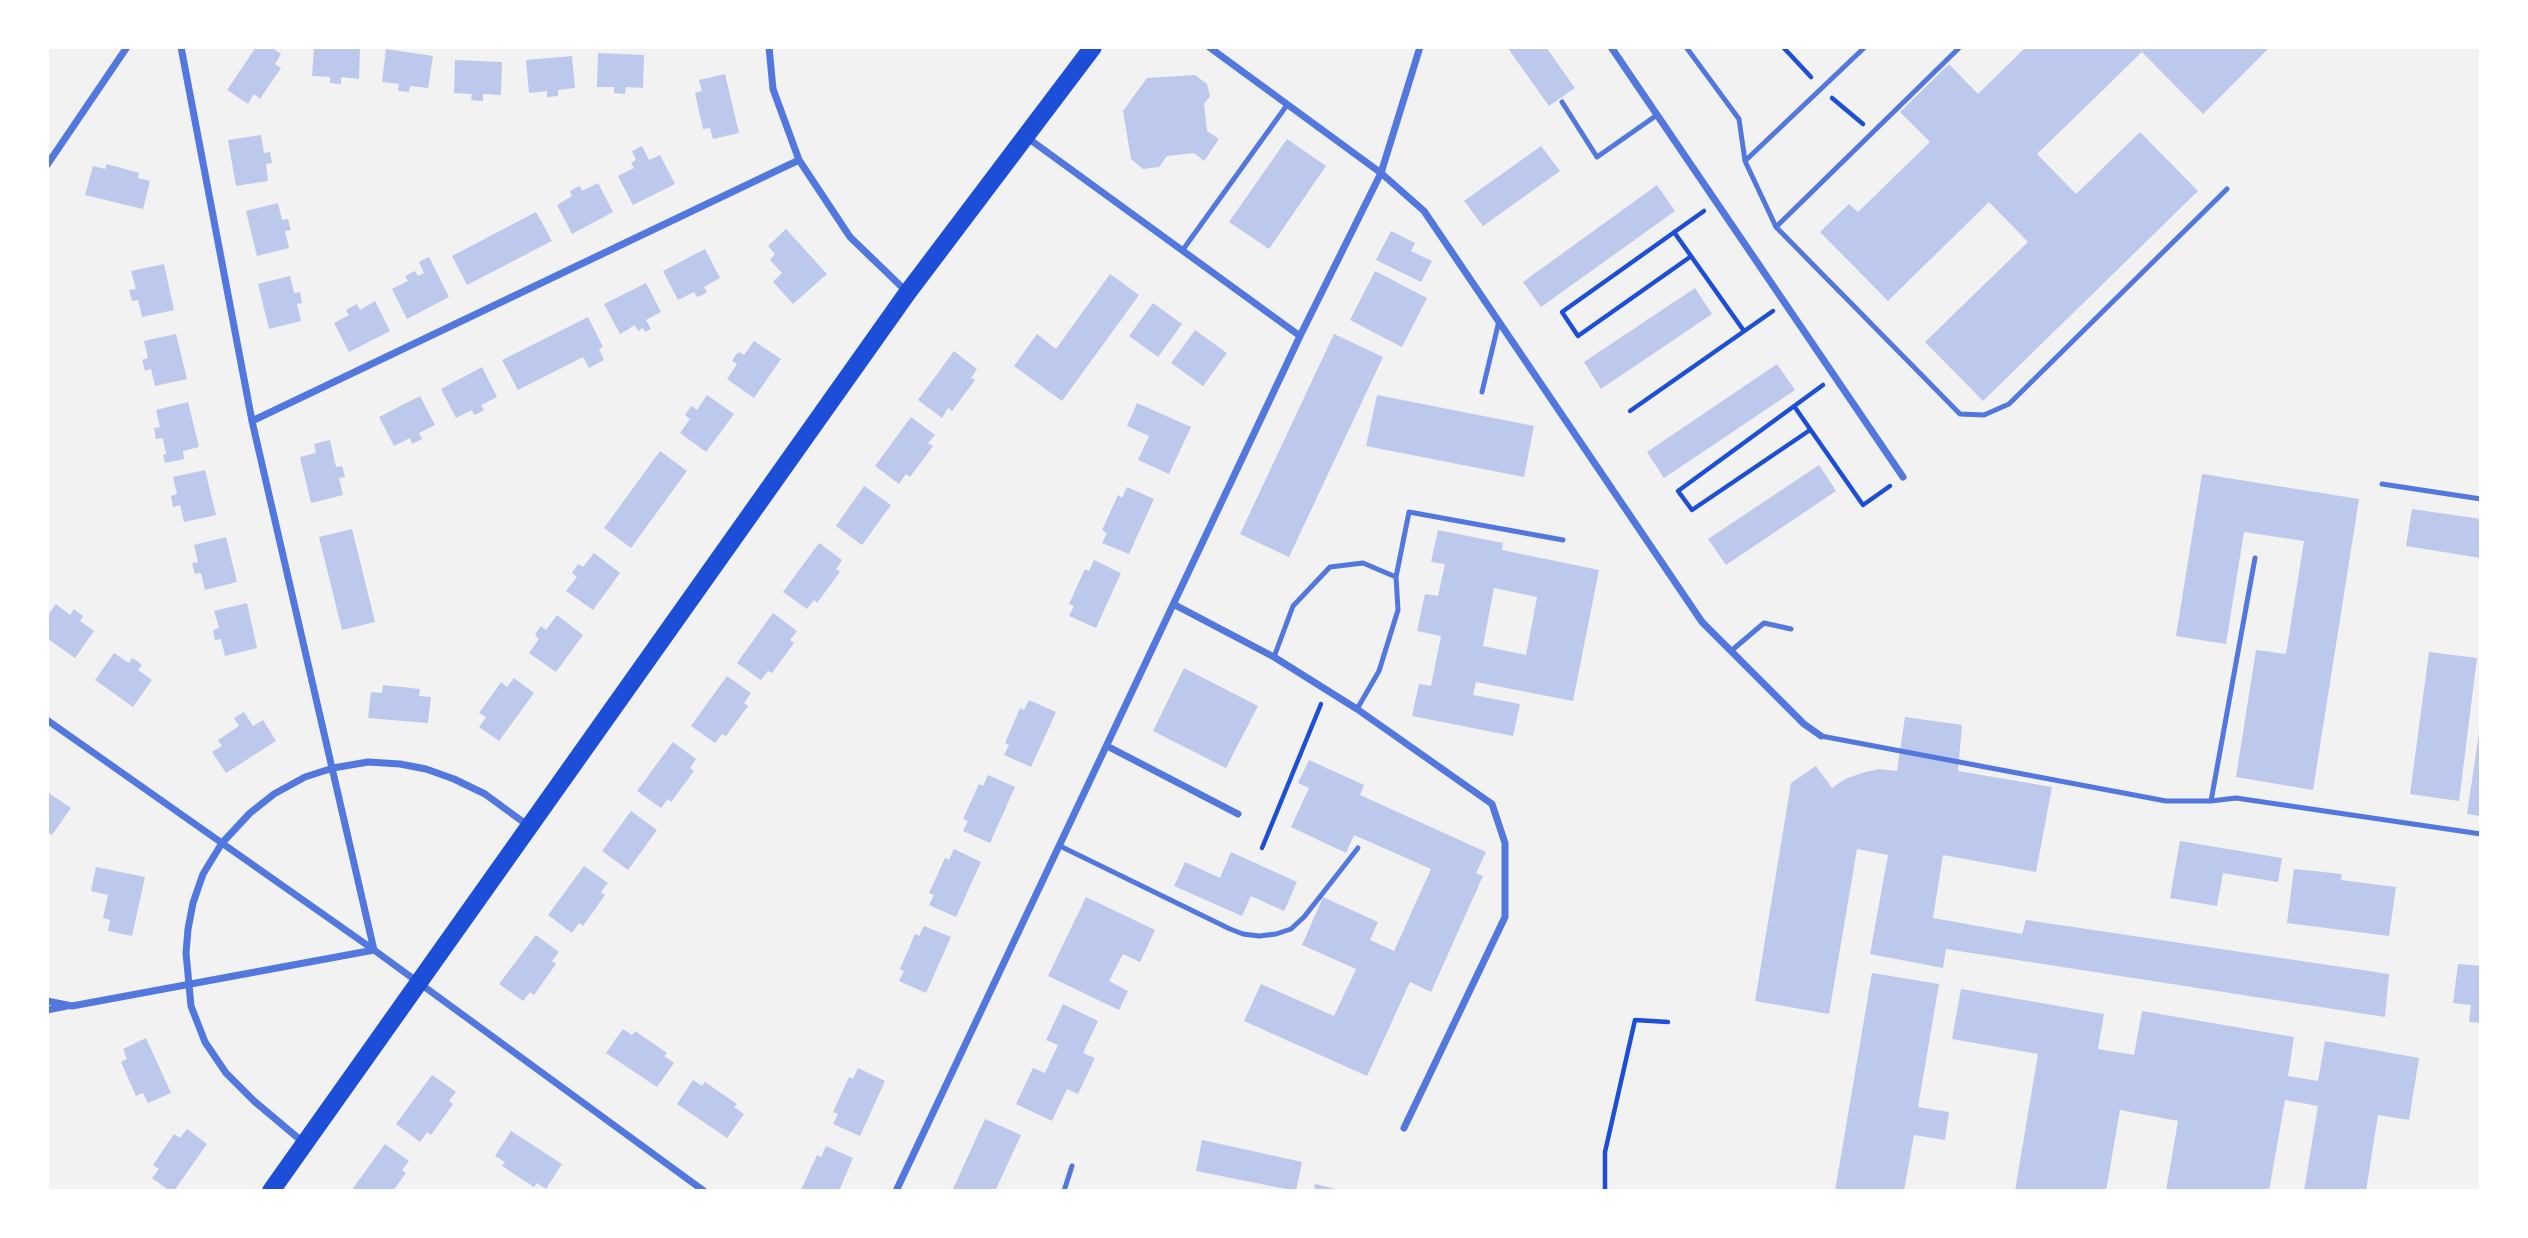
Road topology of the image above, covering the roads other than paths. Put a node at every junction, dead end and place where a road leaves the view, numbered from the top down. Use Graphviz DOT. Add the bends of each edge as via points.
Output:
graph roads {
  1 [pos="127,47"];
  2 [pos="181,47"];
  3 [pos="769,47"];
  4 [pos="1093,47"];
  5 [pos="1209,47"];
  6 [pos="1420,47"];
  7 [pos="1611,47"];
  8 [pos="1686,47"];
  9 [pos="1865,47"];
  10 [pos="1959,47"];
  11 [pos="1562,102"];
  12 [pos="1287,105"];
  13 [pos="1657,116"];
  14 [pos="1024,135"];
  15 [pos="799,160"];
  16 [pos="1745,161"];
  17 [pos="47,165"];
  18 [pos="1381,173"];
  19 [pos="2227,189"];
  20 [pos="1776,227"];
  21 [pos="1182,251"];
  22 [pos="908,292"];
  23 [pos="1499,321"];
  24 [pos="1300,336"];
  25 [pos="1482,392"];
  26 [pos="252,421"];
  27 [pos="1903,477"];
  28 [pos="2382,484"];
  29 [pos="2481,499"];
  30 [pos="1563,540"];
  31 [pos="2255,558"];
  32 [pos="1396,577"];
  33 [pos="1175,605"];
  34 [pos="1791,629"];
  35 [pos="1731,651"];
  36 [pos="1274,657"];
  37 [pos="1357,709"];
  38 [pos="47,720"];
  39 [pos="1821,736"];
  40 [pos="1107,746"];
  41 [pos="333,768"];
  42 [pos="2211,801"];
  43 [pos="1238,814"];
  44 [pos="531,828"];
  45 [pos="2481,834"];
  46 [pos="222,843"];
  47 [pos="1060,846"];
  48 [pos="1358,848"];
  49 [pos="373,950"];
  50 [pos="418,984"];
  51 [pos="187,985"];
  52 [pos="47,1000"];
  53 [pos="72,1006"];
  54 [pos="47,1010"];
  55 [pos="1404,1128"];
  56 [pos="306,1144"];
  57 [pos="1072,1166"];
  58 [pos="271,1191"];
  59 [pos="704,1191"];
  60 [pos="896,1191"];
  61 [pos="1064,1191"];
  1 -- 17 [label="street"];
  2 -- 26 [label="street"];
  3 -- 15 [label="street" via="773,89"];
  4 -- 14 [label="main road"];
  5 -- 12 [label="street"];
  6 -- 18 [label="street"];
  7 -- 13 [label="street"];
  8 -- 16 [label="lane" via="1739,119"];
  9 -- 16 [label="lane"];
  10 -- 20 [label="lane"];
  11 -- 13 [label="lane" via="1597,157"];
  12 -- 18 [label="street"];
  12 -- 21 [label="lane"];
  13 -- 27 [label="street"];
  14 -- 21 [label="street"];
  14 -- 22 [label="main road"];
  15 -- 22 [label="street" via="850,237"];
  15 -- 26 [label="street"];
  16 -- 20 [label="lane"];
  18 -- 23 [label="street" via="1424,211"];
  18 -- 24 [label="street"];
  19 -- 20 [label="lane" via="2009,404 1984,415 1960,414"];
  21 -- 24 [label="street"];
  22 -- 44 [label="main road"];
  23 -- 25 [label="lane"];
  23 -- 35 [label="street" via="1702,622"];
  24 -- 33 [label="street"];
  26 -- 41 [label="street"];
  28 -- 29 [label="lane"];
  30 -- 32 [label="lane" via="1409,512"];
  31 -- 42 [label="lane"];
  32 -- 36 [label="lane" via="1363,563 1330,568 1293,606"];
  32 -- 37 [label="lane" via="1398,610 1379,671"];
  33 -- 36 [label="street"];
  33 -- 40 [label="street"];
  34 -- 35 [label="lane" via="1764,623"];
  35 -- 39 [label="street"];
  36 -- 37 [label="street"];
  37 -- 55 [label="street" via="1492,804 1505,843 1505,917"];
  38 -- 46 [label="street"];
  39 -- 42 [label="lane" via="2166,801"];
  40 -- 43 [label="street"];
  40 -- 47 [label="street"];
  41 -- 44 [label="street" via="368,762 426,769 485,794"];
  41 -- 46 [label="street" via="274,793"];
  41 -- 49 [label="street"];
  42 -- 45 [label="lane" via="2236,798"];
  44 -- 50 [label="main road"];
  46 -- 49 [label="street"];
  46 -- 51 [label="street" via="203,874 193,903"];
  47 -- 48 [label="lane" via="1230,929 1259,936 1291,929"];
  47 -- 60 [label="street"];
  49 -- 50 [label="street"];
  49 -- 51 [label="street"];
  50 -- 56 [label="main road"];
  50 -- 59 [label="street"];
  51 -- 53 [label="street"];
  51 -- 56 [label="street" via="205,1042 226,1073"];
  52 -- 53 [label="street"];
  53 -- 54 [label="street"];
  56 -- 58 [label="main road"];
  57 -- 61 [label="lane"];
}
